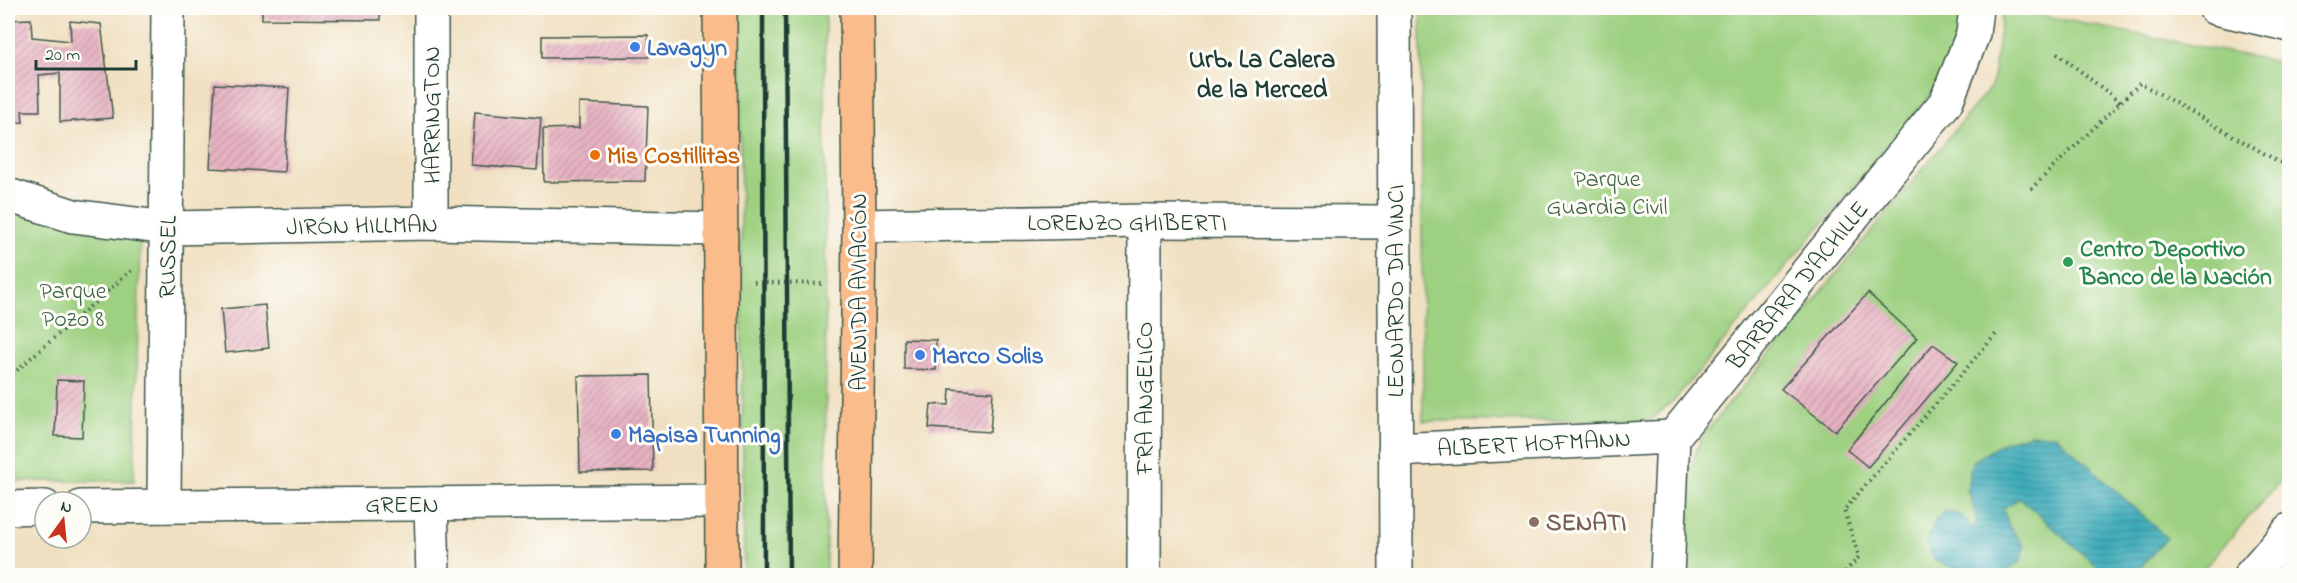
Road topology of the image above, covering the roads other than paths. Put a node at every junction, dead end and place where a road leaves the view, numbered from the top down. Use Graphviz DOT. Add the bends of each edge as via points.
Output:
graph roads {
  1 [pos="168,8"];
  2 [pos="431,8"];
  3 [pos="720,8"];
  4 [pos="857,8"];
  5 [pos="1394,8"];
  6 [pos="1976,8"];
  7 [pos="2215,8"];
  8 [pos="2289,25"];
  9 [pos="8,195"];
  10 [pos="1145,221"];
  11 [pos="1394,222"];
  12 [pos="431,223"];
  13 [pos="859,226"];
  14 [pos="168,228"];
  15 [pos="720,229"];
  16 [pos="1673,437"];
  17 [pos="1395,450"];
  18 [pos="722,501"];
  19 [pos="431,504"];
  20 [pos="164,506"];
  21 [pos="33,507"];
  22 [pos="93,507"];
  23 [pos="8,508"];
  24 [pos="2289,530"];
  25 [pos="433,576"];
  26 [pos="722,576"];
  27 [pos="855,576"];
  28 [pos="1144,576"];
  29 [pos="1396,576"];
  30 [pos="1667,576"];
  31 [pos="2250,576"];
  1 -- 14 [label="street, RUSSEL"];
  2 -- 12 [label="street, HARRINGTON"];
  3 -- 15 [label="main road"];
  4 -- 13 [label="main road, AVENIDA AVIACIÓN"];
  5 -- 11 [label="street, LEONARDO DA VINCI"];
  6 -- 16 [label="street, BARBARA D'ACHILLE" via="1973,34 1946,102"];
  7 -- 8 [label="street"];
  9 -- 14 [label="street, JIRÓN HILLMAN" via="73,216"];
  10 -- 11 [label="street, LORENZO GHIBERTI"];
  10 -- 13 [label="street, LORENZO GHIBERTI"];
  10 -- 28 [label="street, FRA ANGELICO"];
  11 -- 17 [label="street, LEONARDO DA VINCI"];
  12 -- 14 [label="street, JIRÓN HILLMAN"];
  12 -- 15 [label="street, JIRÓN HILLMAN"];
  13 -- 27 [label="main road, AVENIDA AVIACIÓN"];
  14 -- 20 [label="street, RUSSEL"];
  15 -- 18 [label="main road"];
  16 -- 17 [label="street, ALBERT HOFMANN"];
  16 -- 30 [label="street"];
  17 -- 29 [label="street, LEONARDO DA VINCI"];
  18 -- 19 [label="street, GREEN"];
  18 -- 26 [label="main road"];
  19 -- 20 [label="street, GREEN"];
  19 -- 25 [label="street"];
  20 -- 22 [label="street, GREEN"];
  21 -- 23 [label="street"];
  24 -- 31 [label="street"];
}
